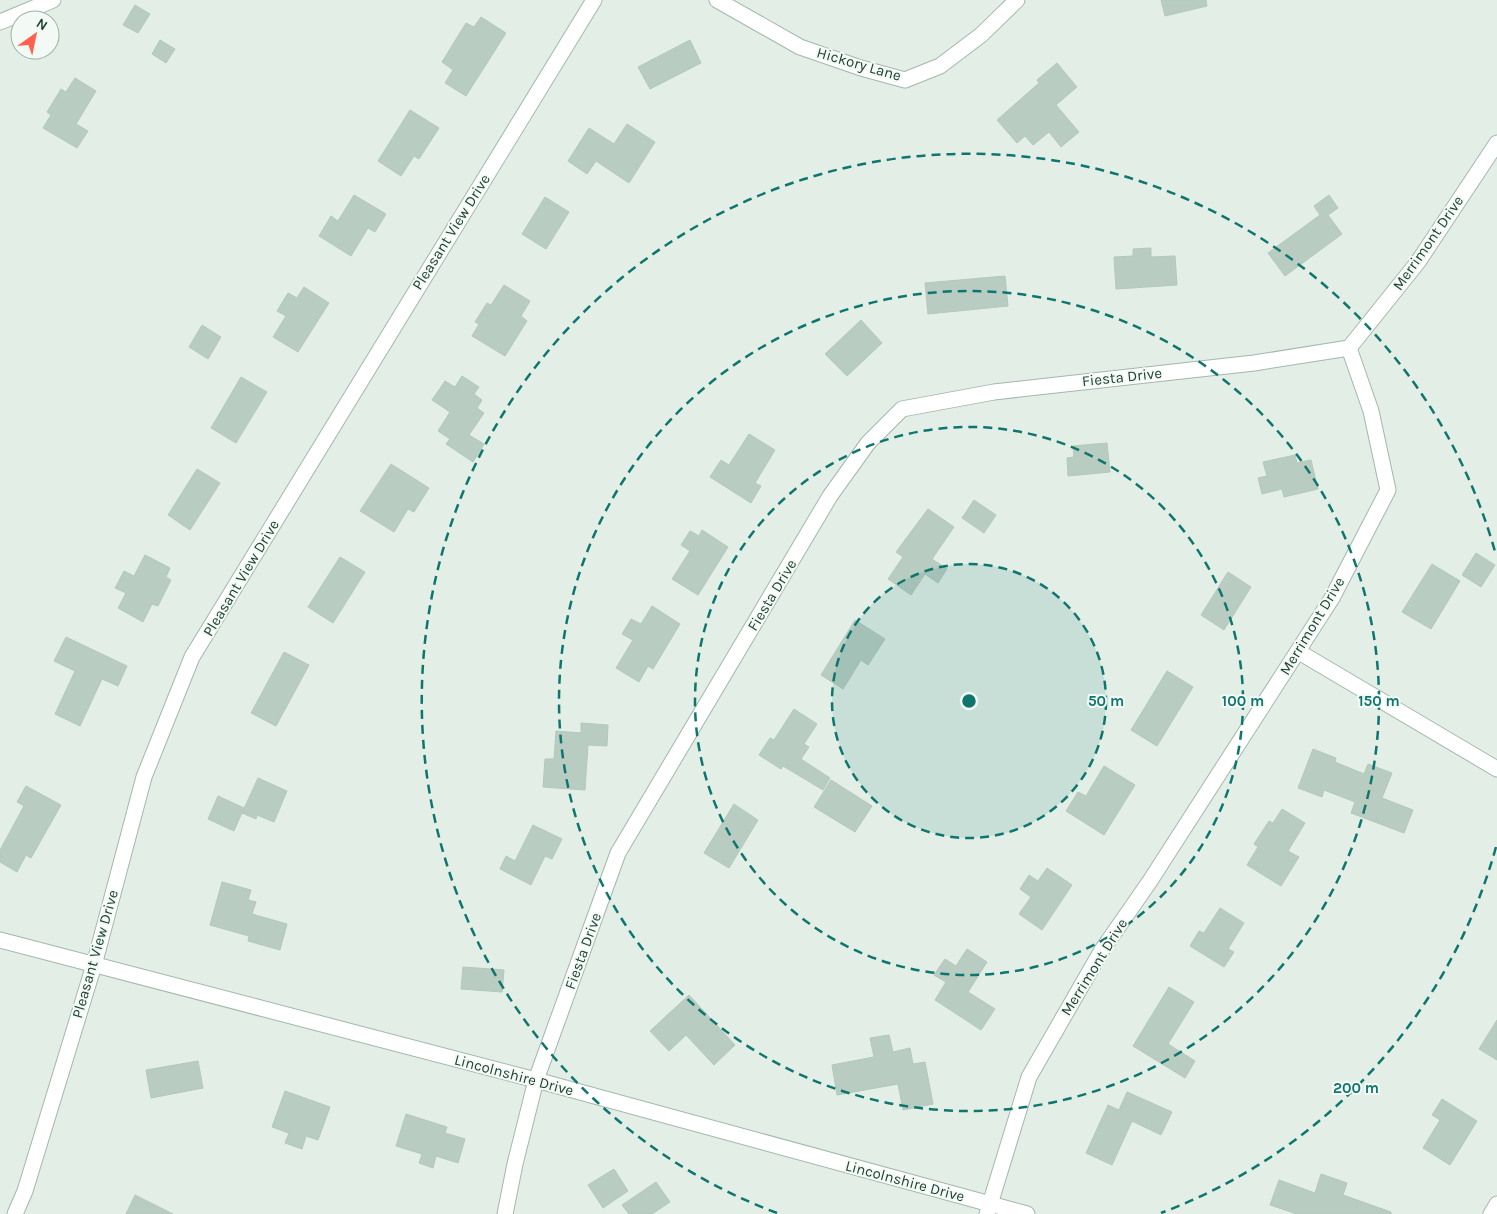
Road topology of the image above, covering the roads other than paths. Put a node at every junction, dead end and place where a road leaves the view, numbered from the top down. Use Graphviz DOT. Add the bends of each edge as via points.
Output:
graph roads {
  1 [pos="54,0"];
  2 [pos="594,0"];
  3 [pos="717,0"];
  4 [pos="1017,0"];
  5 [pos="0,22"];
  6 [pos="1497,143"];
  7 [pos="1349,348"];
  8 [pos="1299,652"];
  9 [pos="1497,768"];
  10 [pos="0,940"];
  11 [pos="94,965"];
  12 [pos="536,1080"];
  13 [pos="1497,1204"];
  14 [pos="988,1209"];
  15 [pos="14,1214"];
  16 [pos="505,1214"];
  17 [pos="1027,1214"];
  18 [pos="1491,1214"];
  1 -- 5 [label="street"];
  2 -- 11 [label="street, Pleasant View Drive" via="192,657 144,777"];
  3 -- 4 [label="street, Hickory Lane" via="800,47 905,80 940,66 981,35"];
  6 -- 7 [label="street, Merrimont Drive" via="1418,262"];
  7 -- 8 [label="street, Merrimont Drive" via="1371,411 1388,490 1332,598"];
  7 -- 12 [label="street, Fiesta Drive" via="1254,363 994,392 902,409 868,443 830,496 618,853"];
  8 -- 9 [label="street"];
  8 -- 14 [label="street, Merrimont Drive" via="1102,950 1029,1077"];
  10 -- 11 [label="street, Lincolnshire Drive"];
  11 -- 12 [label="street, Lincolnshire Drive"];
  11 -- 15 [label="street, Pleasant View Drive" via="25,1191"];
  12 -- 14 [label="street, Lincolnshire Drive"];
  12 -- 16 [label="street, Fiesta Drive"];
  13 -- 18 [label="street"];
  14 -- 17 [label="street, Lincolnshire Drive"];
}
